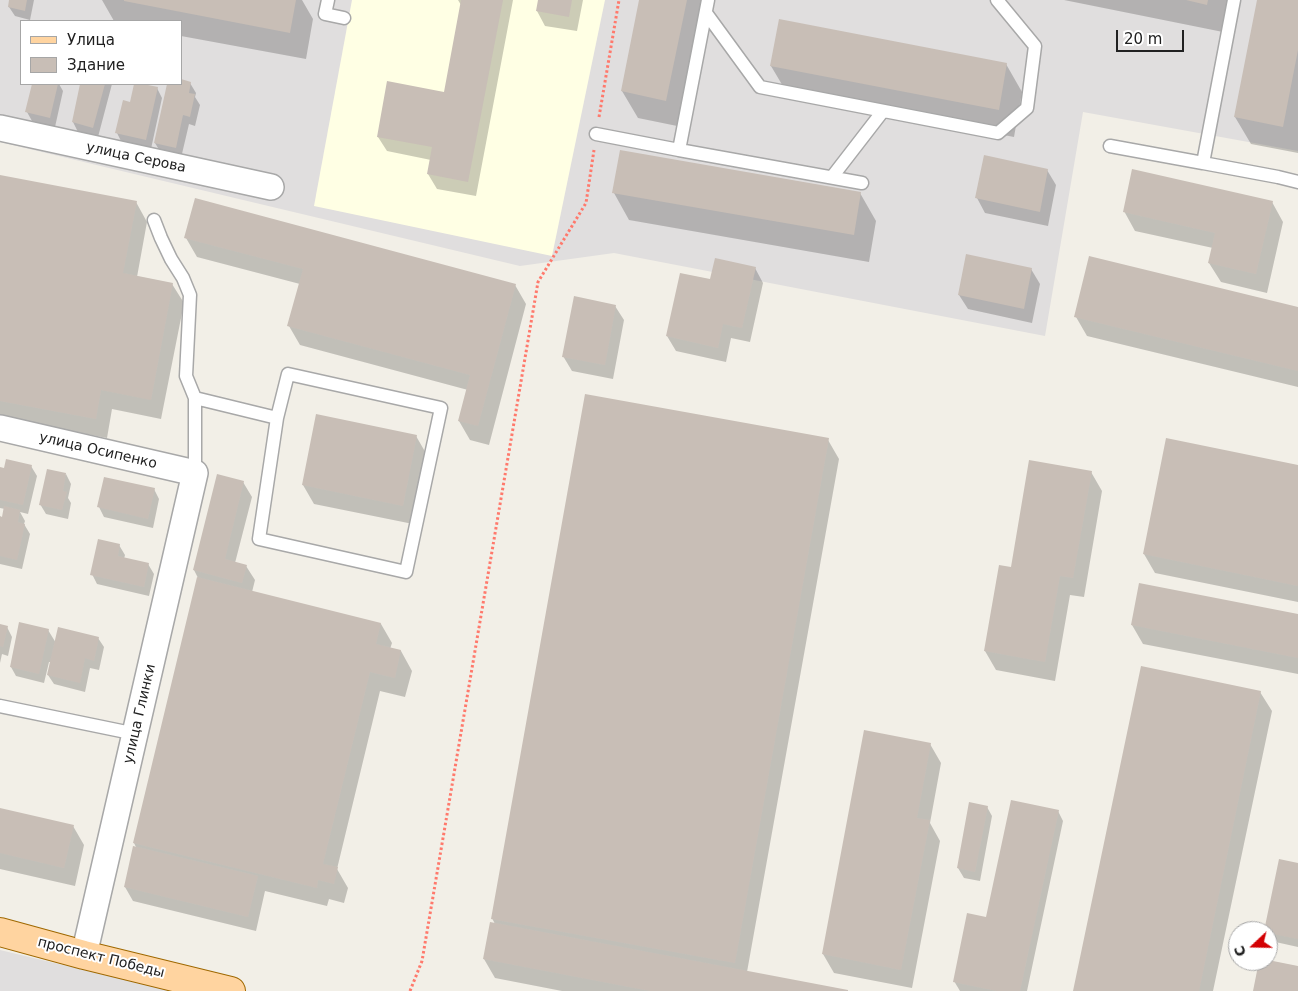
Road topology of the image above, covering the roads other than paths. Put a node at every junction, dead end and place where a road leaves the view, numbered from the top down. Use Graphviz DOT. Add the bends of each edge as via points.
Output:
graph roads {
  1 [pos="328,0"];
  2 [pos="997,0"];
  3 [pos="1234,0"];
  4 [pos="707,6"];
  5 [pos="344,18"];
  6 [pos="883,111"];
  7 [pos="0,128"];
  8 [pos="596,134"];
  9 [pos="1110,146"];
  10 [pos="679,150"];
  11 [pos="1203,163"];
  12 [pos="832,177"];
  13 [pos="1298,182"];
  14 [pos="862,183"];
  15 [pos="271,187"];
  16 [pos="154,220"];
  17 [pos="194,398"];
  18 [pos="277,418"];
  19 [pos="0,428"];
  20 [pos="195,473"];
  21 [pos="0,706"];
  22 [pos="136,734"];
  23 [pos="0,932"];
  24 [pos="84,955"];
  25 [pos="231,991"];
  1 -- 5 [label="lane" via="325,14"];
  2 -- 6 [label="lane" via="1035,46 1027,108 998,133"];
  3 -- 11 [label="lane"];
  4 -- 6 [label="lane" via="760,87"];
  4 -- 10 [label="lane"];
  6 -- 12 [label="lane"];
  7 -- 15 [label="street, улица Серова"];
  8 -- 10 [label="lane"];
  9 -- 11 [label="lane"];
  10 -- 12 [label="lane"];
  11 -- 13 [label="lane"];
  12 -- 14 [label="lane"];
  16 -- 17 [label="lane" via="190,296 186,376"];
  17 -- 18 [label="lane"];
  17 -- 20 [label="lane"];
  18 -- 18 [label="lane" via="288,374 441,408 406,572 259,539"];
  19 -- 20 [label="street, улица Осипенко"];
  20 -- 22 [label="street, улица Глинки"];
  21 -- 22 [label="lane"];
  22 -- 24 [label="street, улица Глинки"];
  23 -- 24 [label="main road, проспект Победы"];
  24 -- 25 [label="main road, проспект Победы"];
}
